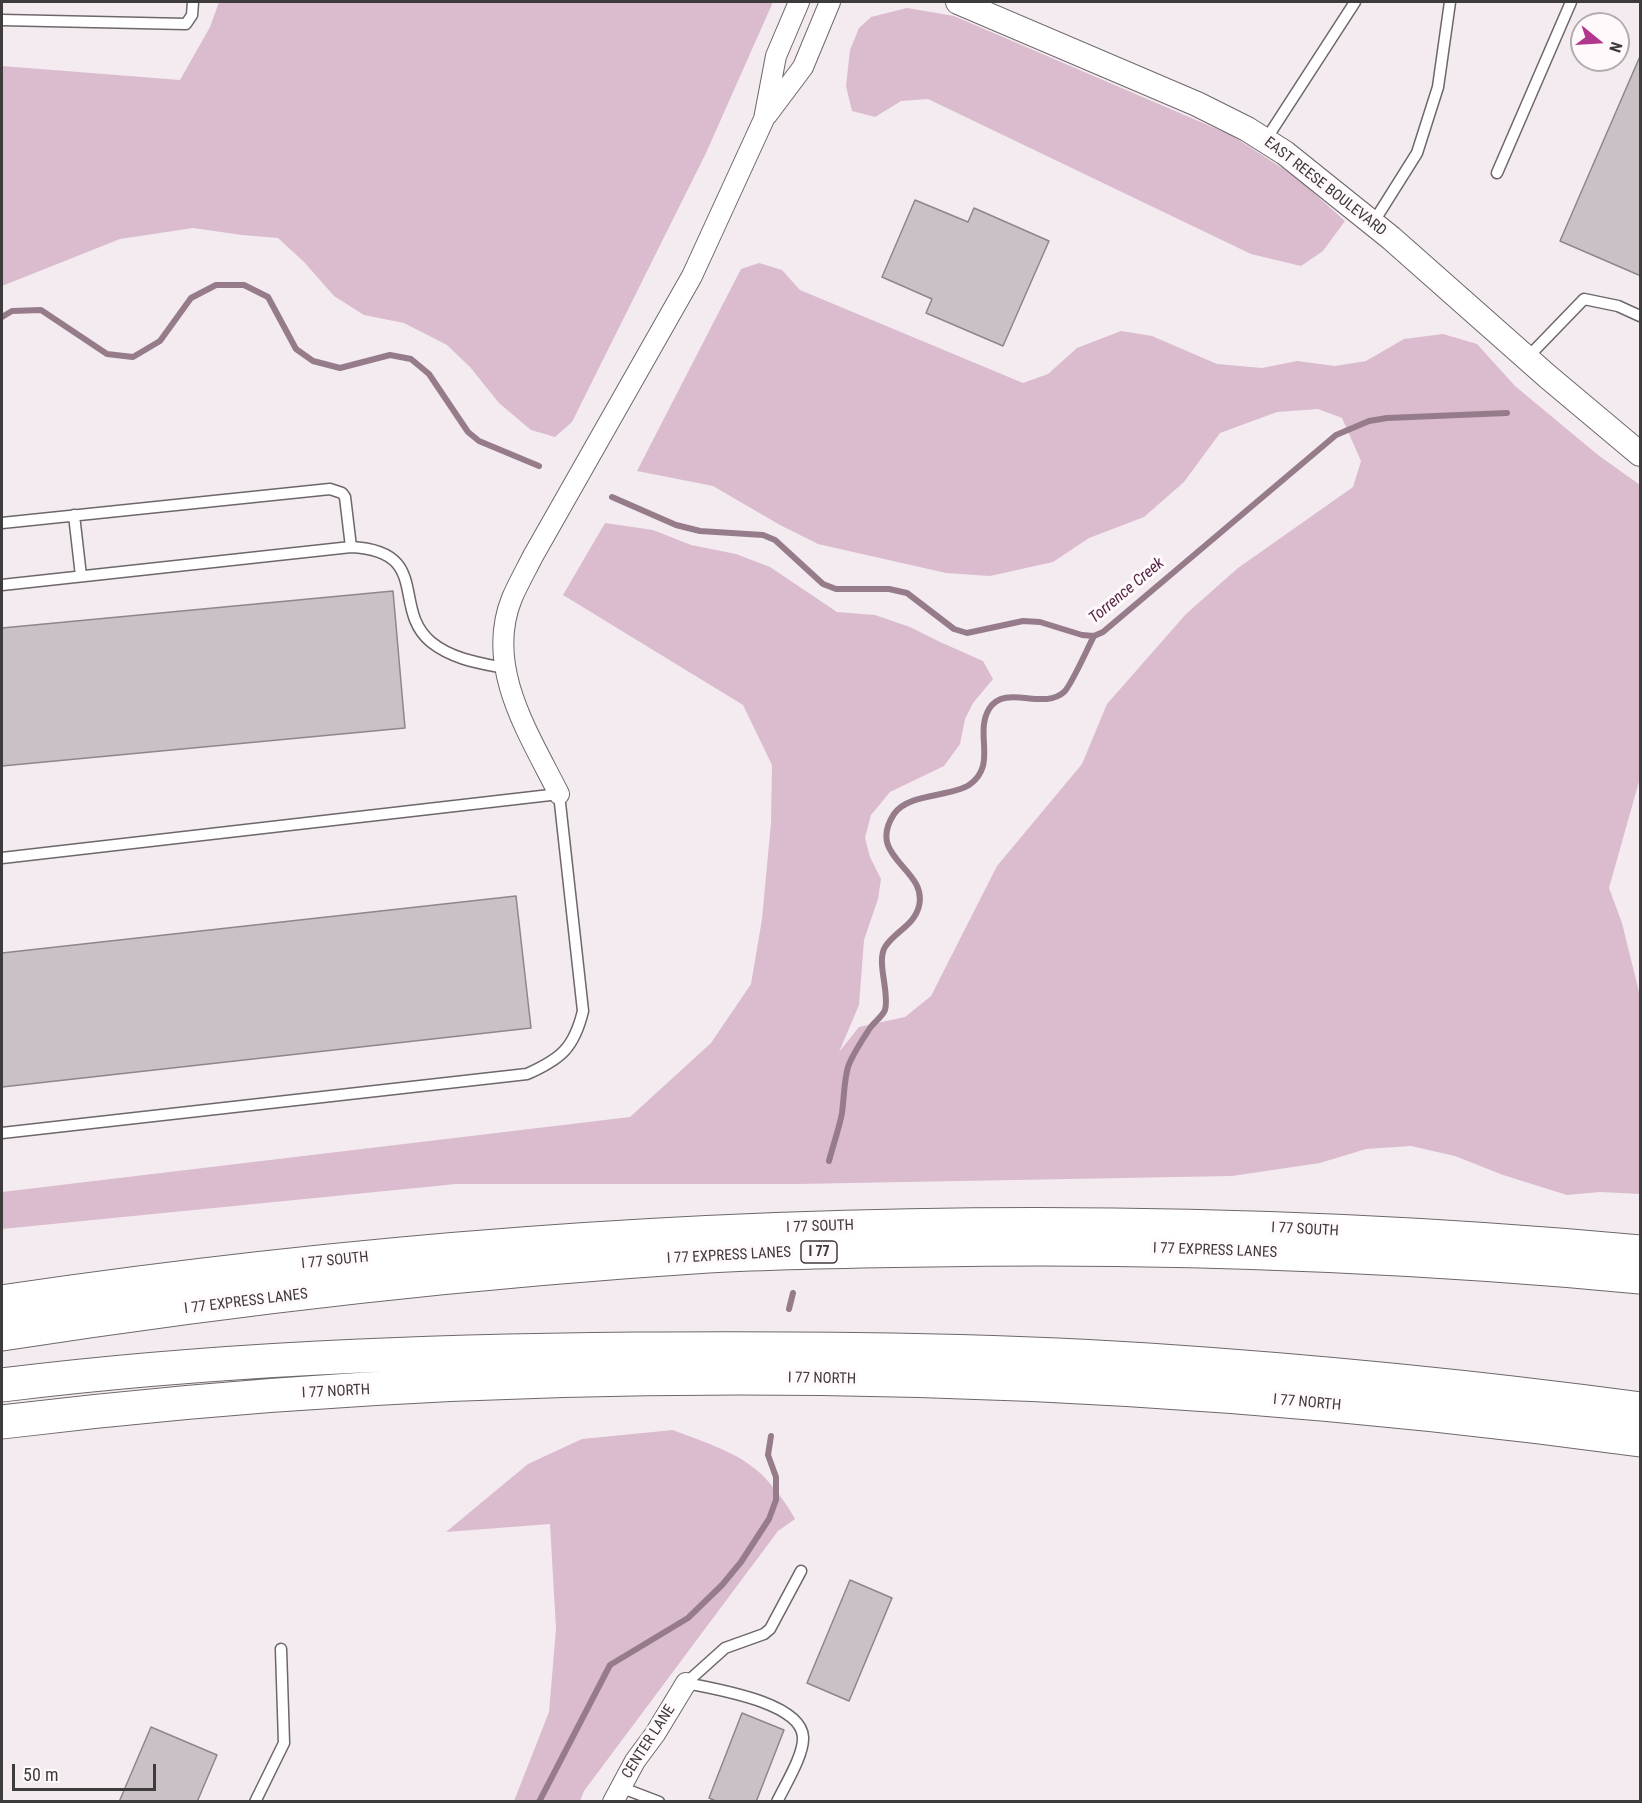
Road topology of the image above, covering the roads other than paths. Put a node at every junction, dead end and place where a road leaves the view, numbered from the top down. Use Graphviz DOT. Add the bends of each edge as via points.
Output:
graph roads {
  1 [pos="193,2"];
  2 [pos="799,2"];
  3 [pos="830,2"];
  4 [pos="958,2"];
  5 [pos="1355,2"];
  6 [pos="1450,2"];
  7 [pos="1571,2"];
  8 [pos="2,20"];
  9 [pos="764,119"];
  10 [pos="1265,141"];
  11 [pos="1497,173"];
  12 [pos="1373,224"];
  13 [pos="1641,316"];
  14 [pos="1527,358"];
  15 [pos="1641,454"];
  16 [pos="74,516"];
  17 [pos="2,523"];
  18 [pos="351,548"];
  19 [pos="81,576"];
  20 [pos="2,585"];
  21 [pos="504,668"];
  22 [pos="559,794"];
  23 [pos="2,858"];
  24 [pos="2,1133"];
  25 [pos="1641,1252"];
  26 [pos="1641,1277"];
  27 [pos="2,1302"];
  28 [pos="2,1334"];
  29 [pos="2,1385"];
  30 [pos="1641,1410"];
  31 [pos="2,1422"];
  32 [pos="1641,1440"];
  33 [pos="801,1571"];
  34 [pos="281,1649"];
  35 [pos="686,1683"];
  36 [pos="616,1794"];
  37 [pos="255,1802"];
  38 [pos="659,1802"];
  39 [pos="777,1802"];
  1 -- 8 [label="lane" via="186,24"];
  2 -- 9 [label="street" via="776,56"];
  3 -- 9 [label="street" via="803,67"];
  4 -- 10 [label="street, EAST REESE BOULEVARD" via="1197,104"];
  5 -- 10 [label="lane"];
  6 -- 12 [label="lane" via="1438,87 1417,153"];
  7 -- 11 [label="lane"];
  9 -- 21 [label="street" via="692,276 512,599 504,631"];
  10 -- 12 [label="street, EAST REESE BOULEVARD"];
  12 -- 14 [label="street, EAST REESE BOULEVARD"];
  13 -- 14 [label="lane" via="1618,306 1584,299"];
  14 -- 15 [label="street, EAST REESE BOULEVARD"];
  16 -- 17 [label="lane"];
  16 -- 18 [label="lane" via="330,489 345,497"];
  16 -- 19 [label="lane"];
  18 -- 19 [label="lane"];
  18 -- 21 [label="lane" via="368,548 396,562 405,575 418,627 430,642 447,653"];
  19 -- 20 [label="lane"];
  21 -- 22 [label="street" via="516,710"];
  22 -- 23 [label="lane"];
  22 -- 24 [label="lane" via="583,1011 578,1032 551,1063 526,1074"];
  25 -- 27 [label="highway, I 77 SOUTH / I 77" via="1265,1228 1123,1224 851,1226 439,1250"];
  26 -- 28 [label="highway, I 77 EXPRESS LANES / I 77" via="1440,1261 1264,1253 1123,1249 852,1251 711,1256 488,1274"];
  29 -- 30 [label="highway" via="169,1368 427,1353 863,1349 1286,1370"];
  31 -- 32 [label="highway, I 77 NORTH" via="172,1404 440,1386 710,1379 862,1380 1096,1388 1283,1401 1431,1414"];
  33 -- 35 [label="lane" via="770,1629 725,1648"];
  34 -- 37 [label="lane" via="285,1743"];
  35 -- 36 [label="street, CENTER LANE"];
  35 -- 39 [label="lane" via="774,1706 801,1727 800,1754"];
  36 -- 38 [label="lane"];
}
